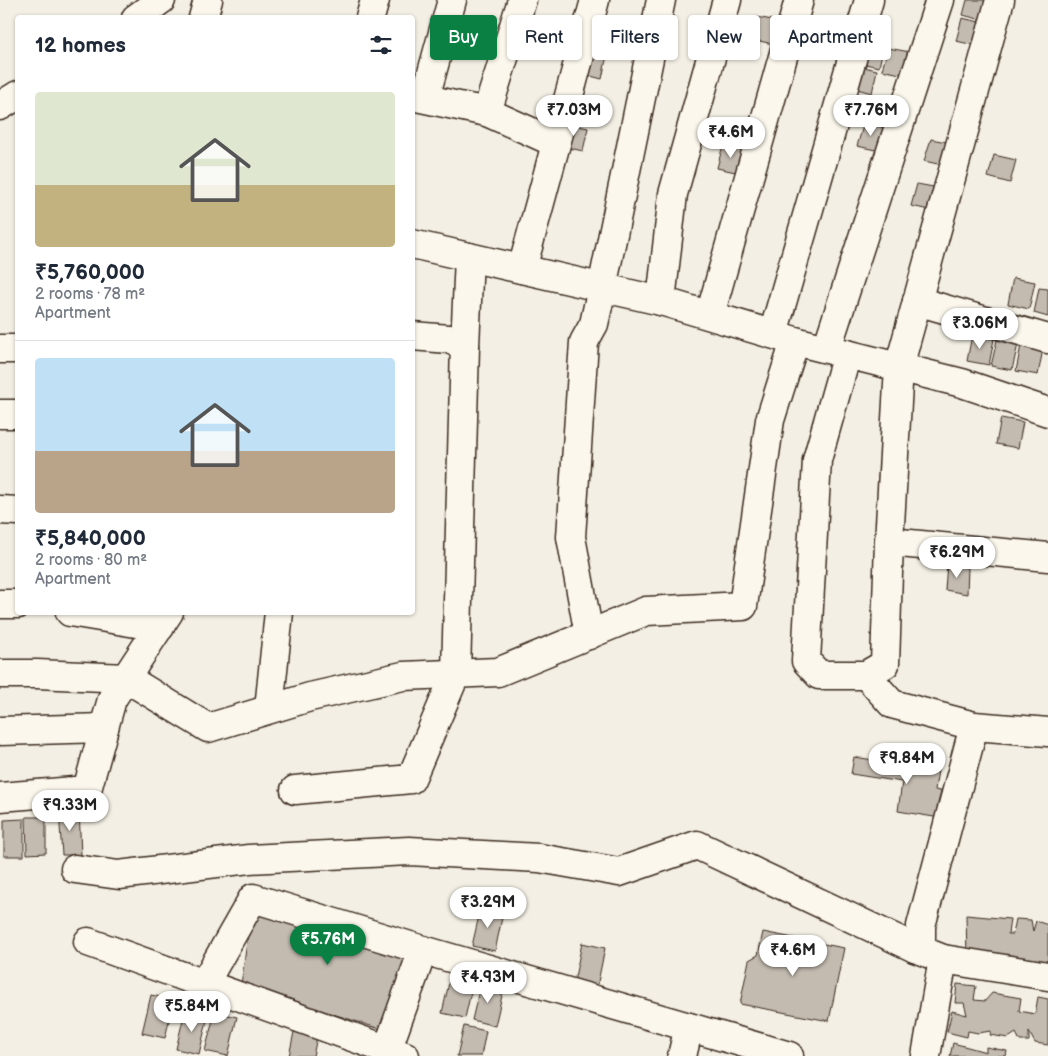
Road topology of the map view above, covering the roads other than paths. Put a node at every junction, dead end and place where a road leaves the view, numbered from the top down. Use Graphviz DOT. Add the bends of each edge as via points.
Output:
graph roads {
  1 [pos="161,0"];
  2 [pos="208,0"];
  3 [pos="375,0"];
  4 [pos="452,0"];
  5 [pos="522,0"];
  6 [pos="595,0"];
  7 [pos="661,0"];
  8 [pos="727,0"];
  9 [pos="799,0"];
  10 [pos="869,0"];
  11 [pos="940,0"];
  12 [pos="1000,0"];
  13 [pos="140,15"];
  14 [pos="204,15"];
  15 [pos="371,15"];
  16 [pos="15,97"];
  17 [pos="419,97"];
  18 [pos="0,106"];
  19 [pos="487,112"];
  20 [pos="556,143"];
  21 [pos="415,245"];
  22 [pos="469,257"];
  23 [pos="522,269"];
  24 [pos="602,288"];
  25 [pos="661,301"];
  26 [pos="917,301"];
  27 [pos="710,315"];
  28 [pos="415,336"];
  29 [pos="784,337"];
  30 [pos="1048,339"];
  31 [pos="465,346"];
  32 [pos="0,349"];
  33 [pos="15,349"];
  34 [pos="837,351"];
  35 [pos="899,367"];
  36 [pos="1048,412"];
  37 [pos="0,414"];
  38 [pos="15,414"];
  39 [pos="0,510"];
  40 [pos="15,511"];
  41 [pos="889,542"];
  42 [pos="1048,557"];
  43 [pos="0,604"];
  44 [pos="15,604"];
  45 [pos="105,615"];
  46 [pos="279,615"];
  47 [pos="164,620"];
  48 [pos="588,634"];
  49 [pos="456,673"];
  50 [pos="0,674"];
  51 [pos="866,675"];
  52 [pos="126,678"];
  53 [pos="269,709"];
  54 [pos="974,726"];
  55 [pos="104,728"];
  56 [pos="0,731"];
  57 [pos="1048,732"];
  58 [pos="295,790"];
  59 [pos="0,797"];
  60 [pos="75,869"];
  61 [pos="88,942"];
  62 [pos="915,948"];
  63 [pos="423,950"];
  64 [pos="943,959"];
  65 [pos="1048,976"];
  66 [pos="204,984"];
  67 [pos="690,1027"];
  68 [pos="392,1054"];
  69 [pos="682,1056"];
  70 [pos="789,1056"];
  71 [pos="926,1056"];
  1 -- 13 [label="street"];
  2 -- 14 [label="street"];
  3 -- 15 [label="street"];
  4 -- 17 [label="street"];
  5 -- 19 [label="street"];
  6 -- 20 [label="street"];
  7 -- 24 [label="street"];
  8 -- 25 [label="street" via="673,194"];
  9 -- 27 [label="street"];
  10 -- 29 [label="street"];
  11 -- 34 [label="street"];
  12 -- 26 [label="street"];
  16 -- 18 [label="street"];
  17 -- 19 [label="street"];
  19 -- 20 [label="street"];
  20 -- 23 [label="street"];
  21 -- 22 [label="street"];
  22 -- 23 [label="street"];
  22 -- 31 [label="street"];
  23 -- 24 [label="street"];
  24 -- 25 [label="street"];
  24 -- 48 [label="street" via="594,324 584,342 571,537"];
  25 -- 27 [label="street"];
  26 -- 30 [label="street"];
  26 -- 35 [label="street"];
  27 -- 29 [label="street"];
  28 -- 31 [label="street" via="448,339"];
  29 -- 34 [label="street"];
  29 -- 48 [label="street" via="743,606 646,611"];
  31 -- 49 [label="street"];
  32 -- 33 [label="street"];
  34 -- 35 [label="street"];
  34 -- 51 [label="street" via="816,460 806,661 819,675"];
  35 -- 36 [label="street" via="962,383"];
  35 -- 41 [label="street"];
  37 -- 38 [label="street"];
  39 -- 40 [label="street"];
  41 -- 42 [label="street"];
  41 -- 51 [label="street" via="885,664"];
  43 -- 44 [label="street"];
  45 -- 47 [label="street"];
  46 -- 53 [label="street"];
  47 -- 52 [label="street"];
  48 -- 49 [label="street" via="498,672"];
  49 -- 53 [label="street" via="403,676 310,696"];
  49 -- 58 [label="street" via="411,779"];
  50 -- 52 [label="street"];
  51 -- 54 [label="street" via="892,704"];
  52 -- 53 [label="street" via="208,728"];
  52 -- 55 [label="street" via="112,700"];
  54 -- 57 [label="street"];
  54 -- 62 [label="street" via="921,926 921,943"];
  55 -- 56 [label="street"];
  55 -- 59 [label="street" via="87,790"];
  60 -- 62 [label="street" via="119,875 249,859 409,850 539,858 619,872 697,844"];
  61 -- 66 [label="street"];
  62 -- 64 [label="street"];
  63 -- 66 [label="street" via="253,898"];
  63 -- 67 [label="street"];
  63 -- 68 [label="street"];
  64 -- 65 [label="street"];
  64 -- 71 [label="street"];
  66 -- 68 [label="street"];
  67 -- 69 [label="street"];
  67 -- 70 [label="street"];
}
